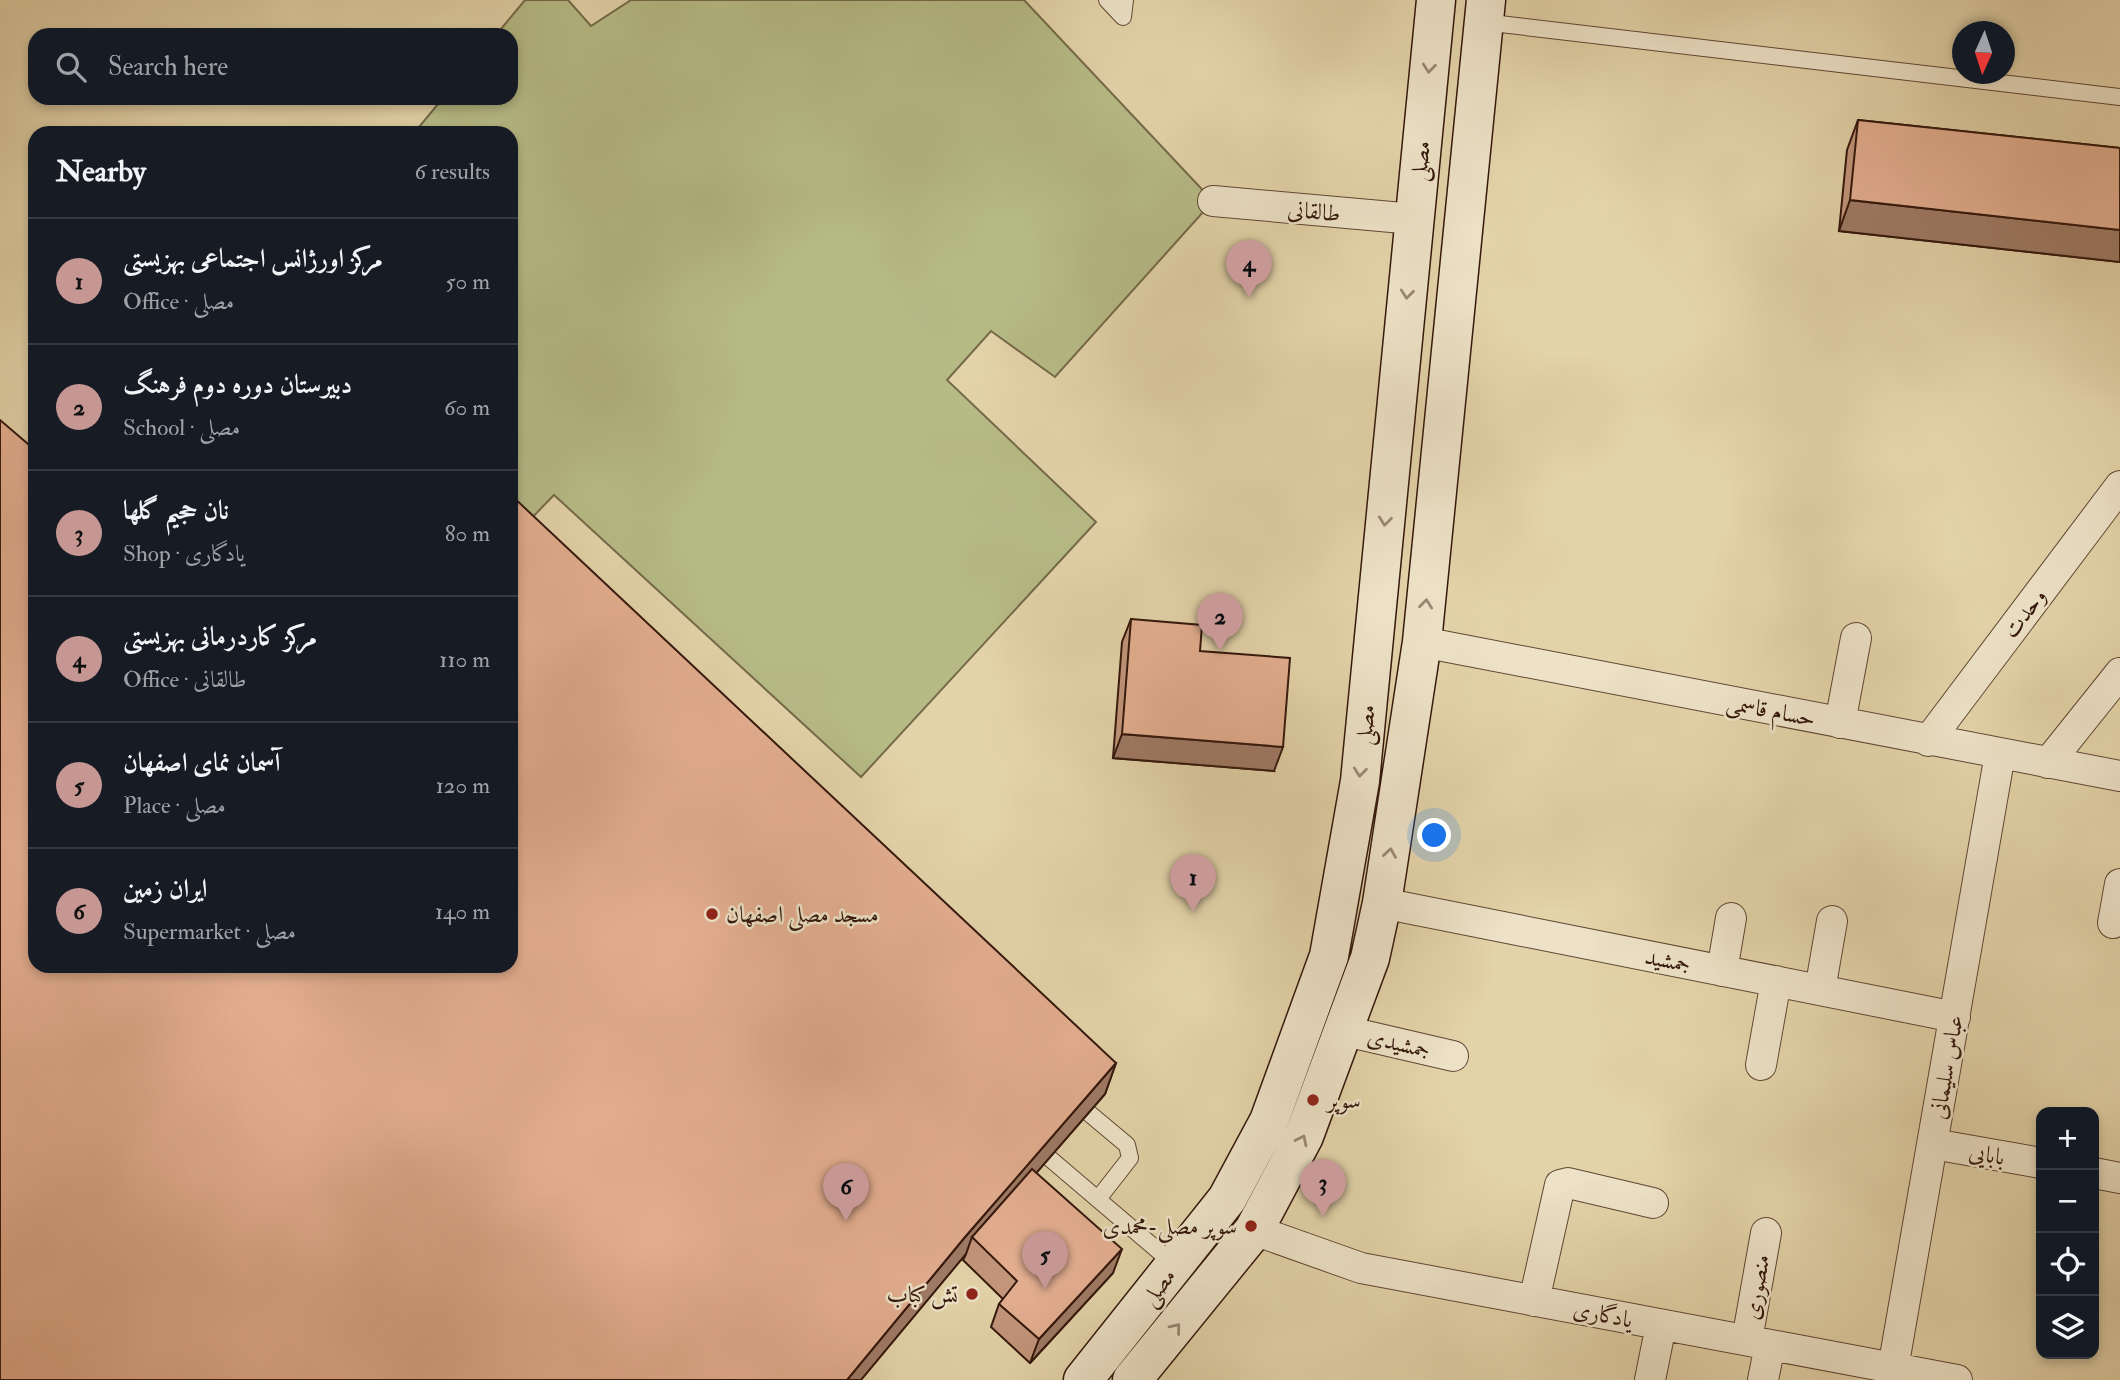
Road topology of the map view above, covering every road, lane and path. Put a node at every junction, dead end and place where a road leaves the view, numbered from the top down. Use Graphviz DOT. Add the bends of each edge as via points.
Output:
graph roads {
  1 [pos="1107,0"];
  2 [pos="1125,0"];
  3 [pos="1435,9"];
  4 [pos="1484,11"];
  5 [pos="2120,97"];
  6 [pos="1213,201"];
  7 [pos="1414,219"];
  8 [pos="2120,486"];
  9 [pos="1856,638"];
  10 [pos="1422,642"];
  11 [pos="2120,673"];
  12 [pos="1840,723"];
  13 [pos="1928,741"];
  14 [pos="2000,754"];
  15 [pos="2048,763"];
  16 [pos="2120,776"];
  17 [pos="2120,884"];
  18 [pos="1382,903"];
  19 [pos="1731,918"];
  20 [pos="1832,921"];
  21 [pos="2113,923"];
  22 [pos="1722,971"];
  23 [pos="1776,981"];
  24 [pos="1820,990"];
  25 [pos="1955,1017"];
  26 [pos="1345,1031"];
  27 [pos="1453,1056"];
  28 [pos="1761,1066"];
  29 [pos="1054,1084"];
  30 [pos="1026,1138"];
  31 [pos="1933,1144"];
  32 [pos="2036,1163"];
  33 [pos="2099,1174"];
  34 [pos="2120,1178"];
  35 [pos="1098,1199"];
  36 [pos="1653,1203"];
  37 [pos="1254,1230"];
  38 [pos="1766,1233"];
  39 [pos="1175,1265"];
  40 [pos="1534,1301"];
  41 [pos="1661,1325"];
  42 [pos="1758,1343"];
  43 [pos="1892,1374"];
  44 [pos="1083,1380"];
  45 [pos="1132,1380"];
  46 [pos="1650,1380"];
  47 [pos="1763,1380"];
  48 [pos="1957,1380"];
  1 -- 2 [label="lane" via="1123,17"];
  3 -- 4 [label="main road"];
  3 -- 7 [label="main road, مصلی, one-way"];
  4 -- 5 [label="lane"];
  10 -- 4 [label="main road, مصلی, one-way"];
  6 -- 7 [label="street, طالقانی"];
  7 -- 39 [label="main road, مصلی, one-way" via="1360,781 1329,956 1269,1121 1227,1199"];
  8 -- 13 [label="street, وحدت"];
  9 -- 12 [label="street"];
  10 -- 12 [label="street, حسام قاسمی"];
  18 -- 10 [label="main road, مصلی, one-way"];
  11 -- 15 [label="street"];
  12 -- 13 [label="street, حسام قاسمی"];
  13 -- 14 [label="street, حسام قاسمی"];
  14 -- 15 [label="street, حسام قاسمی"];
  14 -- 25 [label="street, عباس سلیمانی"];
  15 -- 16 [label="street, حسام قاسمی"];
  17 -- 21 [label="street"];
  18 -- 22 [label="street, جمشید"];
  18 -- 26 [label="main road, مصلی" via="1370,958"];
  19 -- 22 [label="street"];
  20 -- 24 [label="street"];
  22 -- 23 [label="street, جمشید"];
  23 -- 24 [label="street, جمشید"];
  23 -- 28 [label="street"];
  24 -- 25 [label="street, جمشید"];
  25 -- 31 [label="street, عباس سلیمانی"];
  26 -- 27 [label="street, جمشیدی"];
  37 -- 26 [label="main road, مصلی, one-way" via="1304,1136"];
  29 -- 35 [label="lane" via="1127,1145 1130,1158"];
  30 -- 35 [label="lane"];
  31 -- 32 [label="street, بابایی"];
  31 -- 43 [label="street, عباس سلیمانی"];
  33 -- 34 [label="street"];
  35 -- 39 [label="lane"];
  36 -- 40 [label="street" via="1560,1185"];
  37 -- 40 [label="street, یادگاری" via="1361,1268"];
  45 -- 37 [label="main road, مصلی, one-way"];
  38 -- 42 [label="street, منصوری"];
  39 -- 44 [label="main road, مصلی"];
  40 -- 41 [label="street, یادگاری"];
  41 -- 42 [label="street, یادگاری"];
  41 -- 46 [label="street"];
  42 -- 43 [label="street, یادگاری"];
  42 -- 47 [label="street, منصوری"];
  43 -- 48 [label="street, یادگاری"];
}
